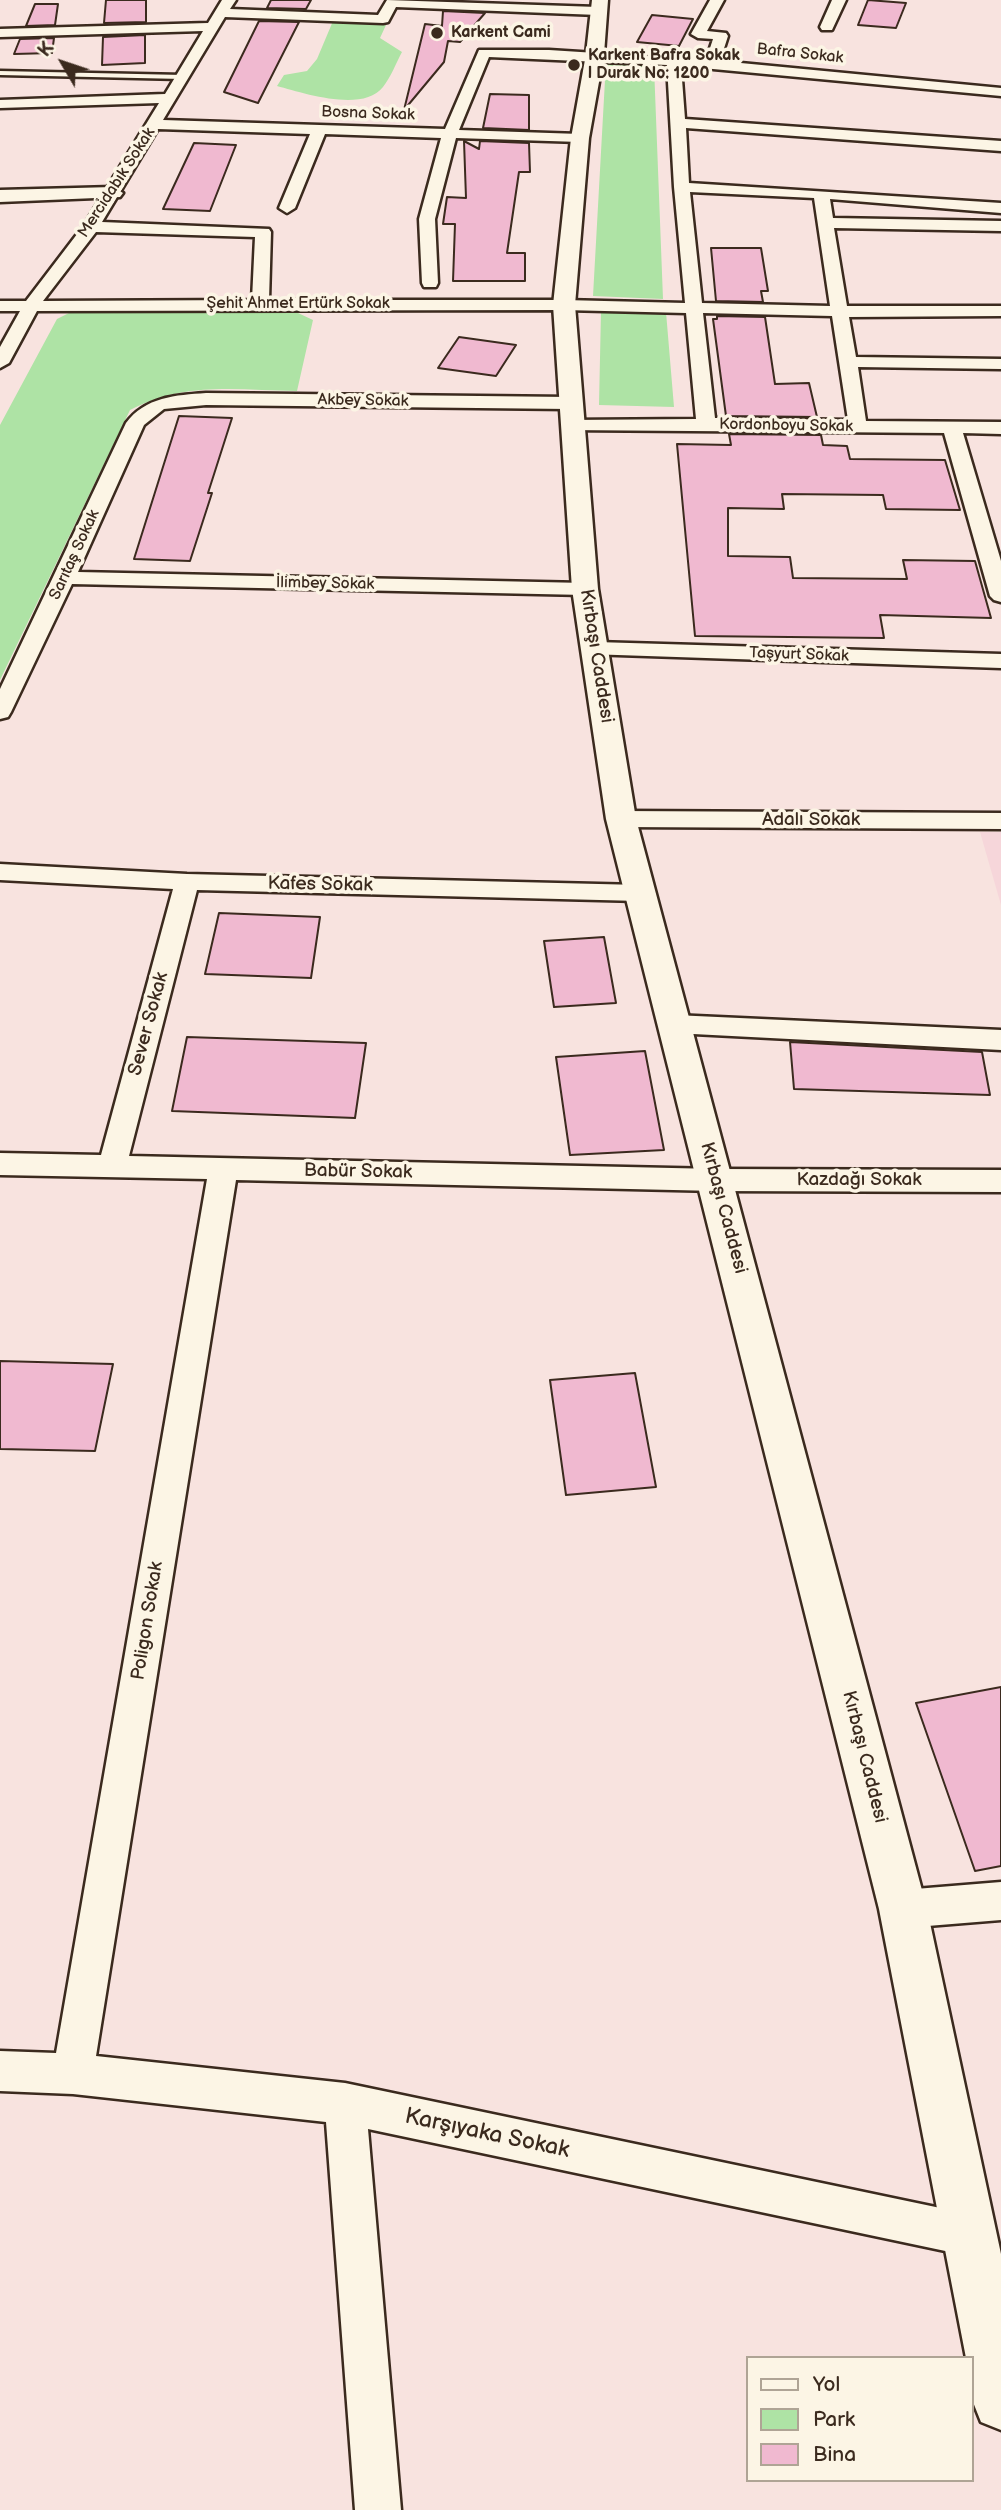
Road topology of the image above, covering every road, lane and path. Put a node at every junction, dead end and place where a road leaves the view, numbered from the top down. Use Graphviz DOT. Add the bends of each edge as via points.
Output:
graph roads {
  1 [pos="717,0"];
  2 [pos="837,0"];
  3 [pos="482,3"];
  4 [pos="599,5"];
  5 [pos="221,13"];
  6 [pos="827,27"];
  7 [pos="0,33"];
  8 [pos="595,54"];
  9 [pos="674,60"];
  10 [pos="712,63"];
  11 [pos="0,73"];
  12 [pos="183,77"];
  13 [pos="1001,92"];
  14 [pos="171,98"];
  15 [pos="0,104"];
  16 [pos="678,123"];
  17 [pos="155,124"];
  18 [pos="319,130"];
  19 [pos="450,134"];
  20 [pos="580,138"];
  21 [pos="1001,146"];
  22 [pos="682,187"];
  23 [pos="113,192"];
  24 [pos="821,194"];
  25 [pos="0,196"];
  26 [pos="287,208"];
  27 [pos="1001,208"];
  28 [pos="826,223"];
  29 [pos="1001,226"];
  30 [pos="91,227"];
  31 [pos="430,283"];
  32 [pos="32,304"];
  33 [pos="260,304"];
  34 [pos="564,305"];
  35 [pos="0,306"];
  36 [pos="694,306"];
  37 [pos="841,310"];
  38 [pos="1001,311"];
  39 [pos="848,362"];
  40 [pos="0,363"];
  41 [pos="1001,364"];
  42 [pos="157,405"];
  43 [pos="570,414"];
  44 [pos="706,424"];
  45 [pos="858,427"];
  46 [pos="951,428"];
  47 [pos="1001,428"];
  48 [pos="65,578"];
  49 [pos="585,589"];
  50 [pos="1001,596"];
  51 [pos="596,649"];
  52 [pos="1001,661"];
  53 [pos="0,712"];
  54 [pos="621,819"];
  55 [pos="1001,821"];
  56 [pos="0,872"];
  57 [pos="187,882"];
  58 [pos="640,893"];
  59 [pos="674,1024"];
  60 [pos="1001,1040"];
  61 [pos="0,1164"];
  62 [pos="111,1167"];
  63 [pos="223,1168"];
  64 [pos="716,1180"];
  65 [pos="1001,1181"];
  66 [pos="1001,1901"];
  67 [pos="904,1909"];
  68 [pos="0,2071"];
  69 [pos="73,2074"];
  70 [pos="345,2104"];
  71 [pos="969,2235"];
  72 [pos="993,2309"];
  73 [pos="1001,2402"];
  74 [pos="377,2510"];
  1 -- 10 [label="street" via="698,34 721,36"];
  2 -- 6 [label="street"];
  3 -- 4 [label="street"];
  3 -- 5 [label="street" via="391,3 383,19"];
  4 -- 8 [label="street, Kırbaşı Caddesi"];
  5 -- 7 [label="street"];
  5 -- 12 [label="street, Mercidabık Sokak"];
  8 -- 9 [label="street, Bafra Sokak"];
  8 -- 19 [label="street, Bafra Sokak" via="484,53"];
  8 -- 20 [label="street, Kırbaşı Caddesi"];
  9 -- 10 [label="street, Bafra Sokak"];
  9 -- 16 [label="street"];
  10 -- 13 [label="street, Bafra Sokak"];
  11 -- 12 [label="lane"];
  12 -- 14 [label="street, Mercidabık Sokak"];
  14 -- 15 [label="street"];
  14 -- 17 [label="street, Mercidabık Sokak"];
  16 -- 21 [label="street"];
  16 -- 22 [label="street"];
  17 -- 18 [label="street, Bosna Sokak"];
  17 -- 23 [label="street, Mercidabık Sokak"];
  18 -- 19 [label="street, Bosna Sokak"];
  18 -- 26 [label="street"];
  19 -- 20 [label="street, Bosna Sokak"];
  19 -- 31 [label="street" via="427,219"];
  20 -- 34 [label="street, Kırbaşı Caddesi"];
  22 -- 24 [label="street"];
  22 -- 36 [label="street"];
  23 -- 25 [label="street"];
  23 -- 30 [label="street, Mercidabık Sokak"];
  24 -- 27 [label="street"];
  24 -- 28 [label="street"];
  28 -- 29 [label="street"];
  28 -- 37 [label="street"];
  30 -- 32 [label="street, Mercidabık Sokak"];
  30 -- 33 [label="street" via="262,232"];
  32 -- 33 [label="street, Şehit Ahmet Ertürk Sokak"];
  32 -- 35 [label="street, Şehit Ahmet Ertürk Sokak"];
  32 -- 40 [label="street, Mercidabık Sokak"];
  33 -- 34 [label="street, Şehit Ahmet Ertürk Sokak"];
  34 -- 36 [label="street, Şehit Ahmet Ertürk Sokak"];
  34 -- 43 [label="street, Kırbaşı Caddesi"];
  36 -- 37 [label="street, Şehit Ahmet Ertürk Sokak"];
  36 -- 44 [label="street"];
  37 -- 38 [label="street, Şehit Ahmet Ertürk Sokak"];
  37 -- 39 [label="street"];
  39 -- 41 [label="street"];
  39 -- 45 [label="street"];
  42 -- 43 [label="street, Akbey Sokak" via="206,399"];
  42 -- 48 [label="street, Sarıtaş Sokak" via="135,423"];
  43 -- 44 [label="street, Kordonboyu Sokak"];
  43 -- 49 [label="street, Kırbaşı Caddesi"];
  44 -- 45 [label="street, Kordonboyu Sokak"];
  45 -- 46 [label="street, Kordonboyu Sokak"];
  46 -- 47 [label="street, Kordonboyu Sokak"];
  46 -- 50 [label="street"];
  48 -- 49 [label="street, İlimbey Sokak"];
  48 -- 53 [label="street, Sarıtaş Sokak"];
  49 -- 51 [label="street, Kırbaşı Caddesi"];
  51 -- 52 [label="street, Taşyurt Sokak"];
  51 -- 54 [label="street, Kırbaşı Caddesi"];
  54 -- 55 [label="street, Adalı Sokak"];
  54 -- 58 [label="street, Kırbaşı Caddesi"];
  56 -- 57 [label="street, Kafes Sokak"];
  57 -- 58 [label="street, Kafes Sokak"];
  57 -- 62 [label="street, Sever Sokak"];
  58 -- 59 [label="street, Kırbaşı Caddesi"];
  59 -- 60 [label="street"];
  59 -- 64 [label="street, Kırbaşı Caddesi"];
  61 -- 62 [label="street, Babür Sokak"];
  62 -- 63 [label="street, Babür Sokak"];
  63 -- 64 [label="street, Babür Sokak"];
  63 -- 69 [label="street, Poligon Sokak"];
  64 -- 65 [label="street, Kazdağı Sokak"];
  64 -- 67 [label="street, Kırbaşı Caddesi"];
  66 -- 67 [label="street"];
  67 -- 71 [label="street, Kırbaşı Caddesi"];
  68 -- 69 [label="street, Karşıyaka Sokak"];
  69 -- 70 [label="street, Karşıyaka Sokak"];
  70 -- 71 [label="street, Karşıyaka Sokak"];
  70 -- 74 [label="street"];
  71 -- 72 [label="street, Kırbaşı Caddesi"];
  72 -- 73 [label="street, Kırbaşı Caddesi"];
}
